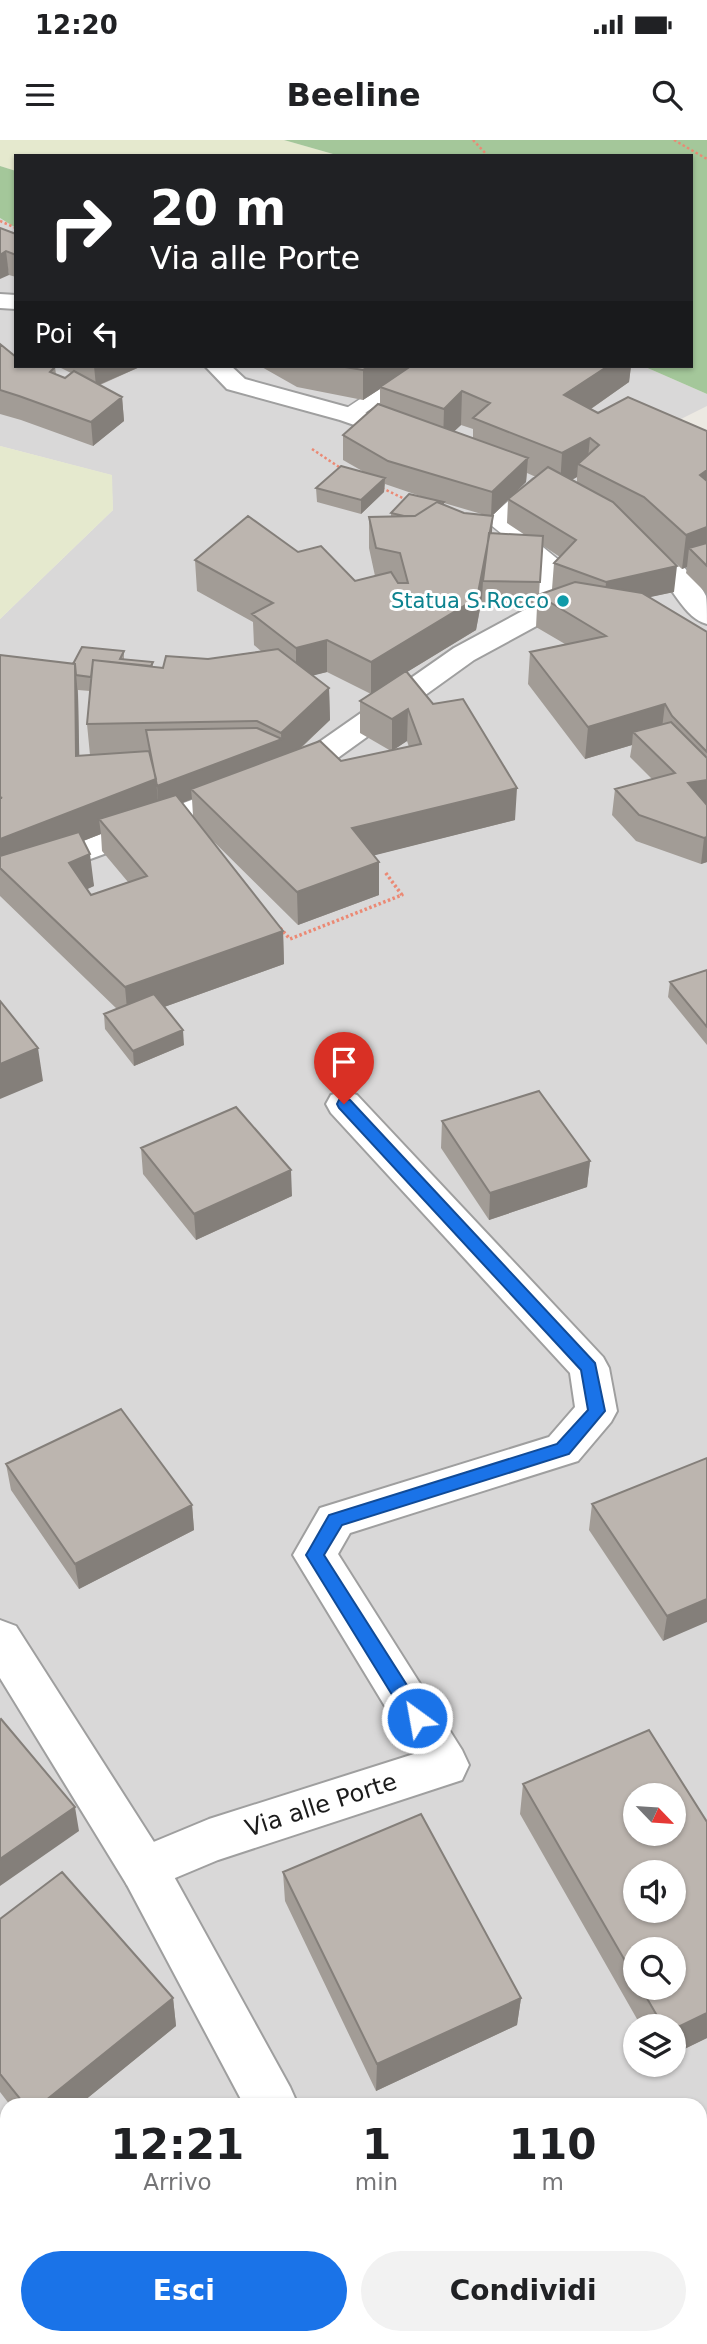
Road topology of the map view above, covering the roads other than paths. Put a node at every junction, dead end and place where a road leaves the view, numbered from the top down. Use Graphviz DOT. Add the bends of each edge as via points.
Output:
graph roads {
  1 [pos="219,368"];
  2 [pos="421,368"];
  3 [pos="349,415"];
  4 [pos="436,444"];
  5 [pos="541,485"];
  6 [pos="613,522"];
  7 [pos="549,608"];
  8 [pos="707,615"];
  9 [pos="618,619"];
  10 [pos="0,882"];
  11 [pos="344,1104"];
  12 [pos="0,1639"];
  13 [pos="144,1868"];
  14 [pos="268,2098"];
  1 -- 3 [label="street" via="236,384"];
  2 -- 3 [label="lane"];
  3 -- 4 [label="street"];
  5 -- 7 [label="lane" via="497,521 550,561"];
  6 -- 8 [label="street" via="668,567"];
  7 -- 9 [label="street"];
  7 -- 10 [label="street" via="464,654 296,773"];
  11 -- 13 [label="street, Via alle Porte" via="589,1368 596,1411 563,1449 335,1520 315,1555 446,1765 209,1841"];
  12 -- 13 [label="street"];
  13 -- 14 [label="street"];
}
